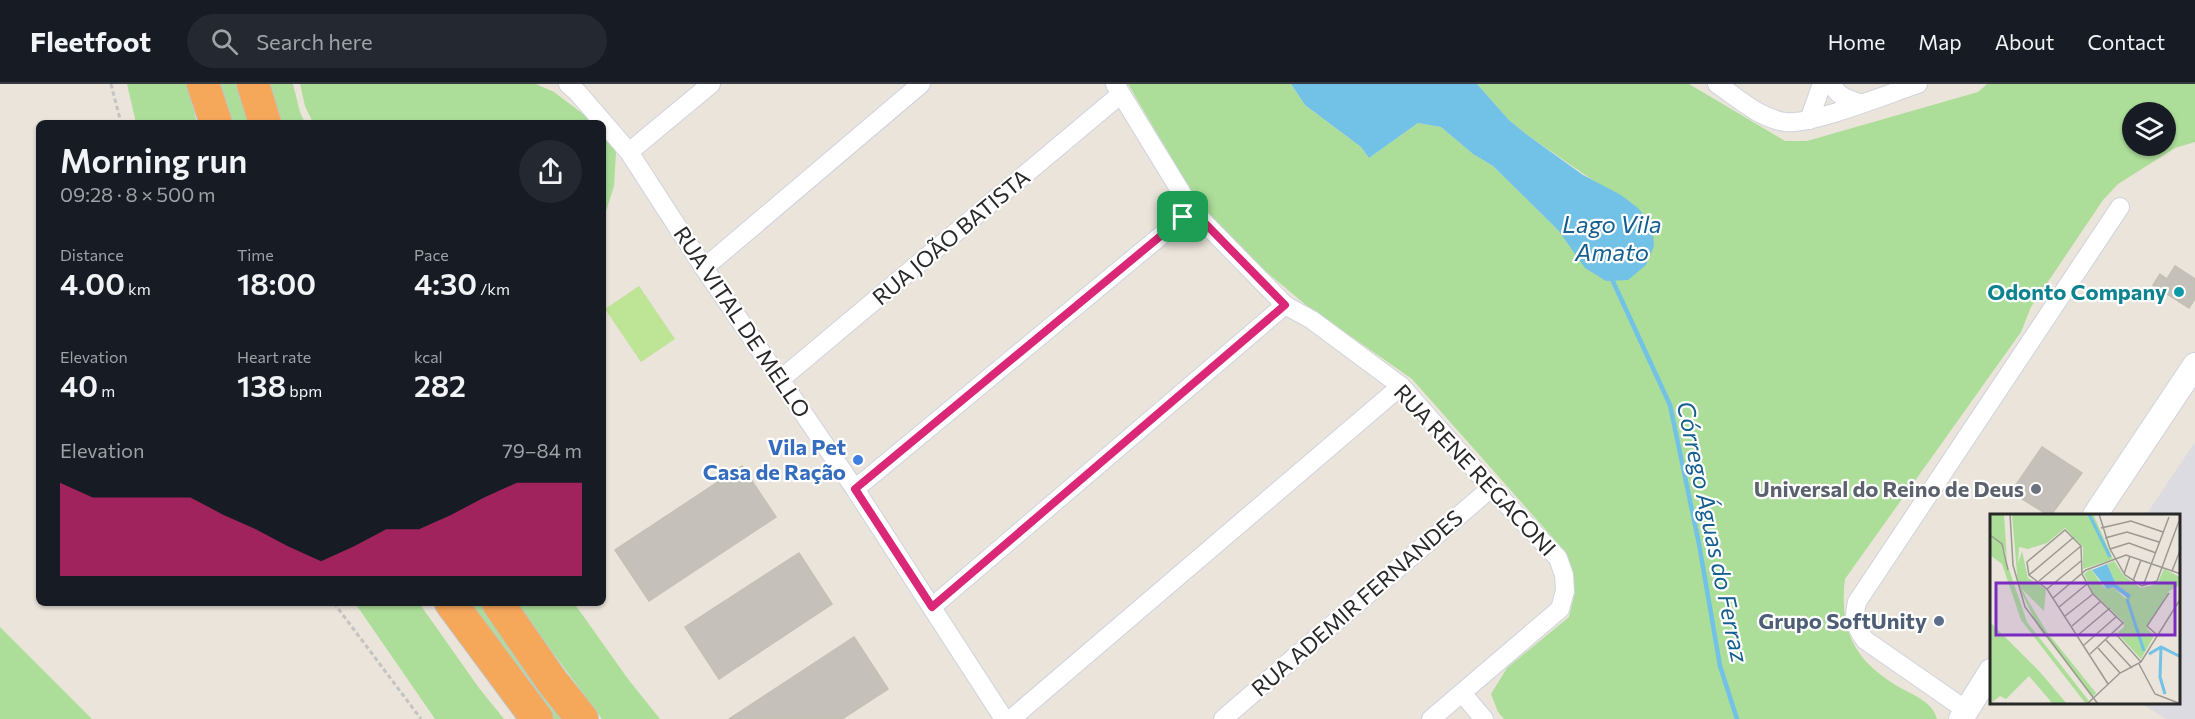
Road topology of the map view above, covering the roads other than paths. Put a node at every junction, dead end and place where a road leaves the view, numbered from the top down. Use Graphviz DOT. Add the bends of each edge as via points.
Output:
graph roads {
  1 [pos="203,84"];
  2 [pos="253,84"];
  3 [pos="568,84"];
  4 [pos="711,84"];
  5 [pos="921,84"];
  6 [pos="1717,84"];
  7 [pos="1822,84"];
  8 [pos="1832,84"];
  9 [pos="1918,84"];
  10 [pos="1118,89"];
  11 [pos="1859,104"];
  12 [pos="215,120"];
  13 [pos="264,120"];
  14 [pos="601,120"];
  15 [pos="1809,120"];
  16 [pos="606,126"];
  17 [pos="630,152"];
  18 [pos="2120,207"];
  19 [pos="1192,210"];
  20 [pos="704,268"];
  21 [pos="1285,305"];
  22 [pos="2195,365"];
  23 [pos="782,379"];
  24 [pos="1401,386"];
  25 [pos="1491,488"];
  26 [pos="855,489"];
  27 [pos="2096,514"];
  28 [pos="453,606"];
  29 [pos="500,606"];
  30 [pos="932,607"];
  31 [pos="1990,673"];
  32 [pos="1462,693"];
  33 [pos="1963,714"];
  34 [pos="537,719"];
  35 [pos="582,719"];
  36 [pos="1004,719"];
  37 [pos="1011,719"];
  38 [pos="1223,719"];
  39 [pos="1431,719"];
  40 [pos="1484,719"];
  1 -- 12 [label="highway"];
  2 -- 13 [label="highway"];
  3 -- 14 [label="street, RUA VITAL DE MELLO"];
  4 -- 17 [label="street"];
  5 -- 20 [label="street"];
  6 -- 15 [label="street" via="1761,114 1786,122"];
  7 -- 15 [label="street"];
  8 -- 11 [label="street" via="1835,91"];
  9 -- 11 [label="street"];
  10 -- 19 [label="street, RUA RENE REGACONI"];
  10 -- 23 [label="street, RUA JOÃO BATISTA"];
  11 -- 15 [label="street"];
  16 -- 17 [label="street, RUA VITAL DE MELLO"];
  17 -- 20 [label="street, RUA VITAL DE MELLO"];
  18 -- 33 [label="street" via="1857,602 1854,616 1865,640"];
  19 -- 21 [label="street, RUA RENE REGACONI"];
  19 -- 26 [label="street"];
  20 -- 23 [label="street, RUA VITAL DE MELLO"];
  21 -- 24 [label="street, RUA RENE REGACONI" via="1312,320"];
  21 -- 30 [label="street"];
  22 -- 27 [label="street"];
  23 -- 26 [label="street, RUA VITAL DE MELLO"];
  24 -- 25 [label="street, RUA RENE REGACONI"];
  24 -- 37 [label="street"];
  25 -- 32 [label="street, RUA RENE REGACONI" via="1558,558 1565,591 1560,609"];
  25 -- 38 [label="street, RUA ADEMIR FERNANDES"];
  26 -- 30 [label="street, RUA VITAL DE MELLO"];
  28 -- 34 [label="highway"];
  29 -- 35 [label="highway"];
  30 -- 36 [label="street, RUA VITAL DE MELLO"];
  31 -- 33 [label="street"];
  32 -- 39 [label="street"];
  32 -- 40 [label="street"];
}
